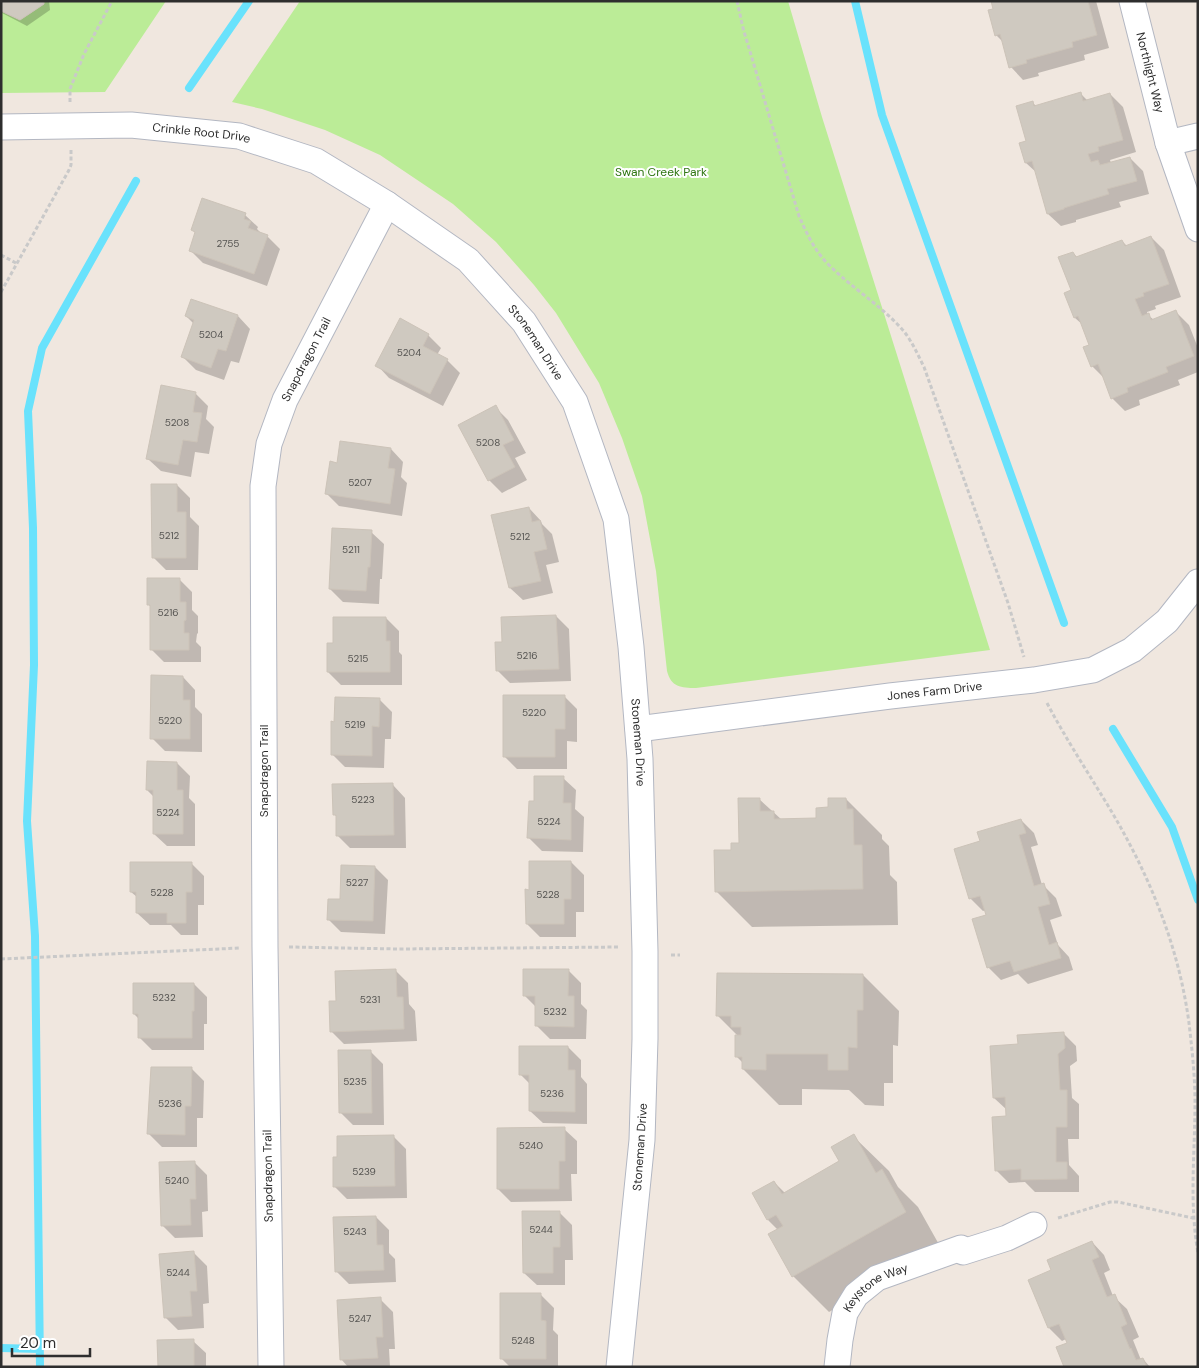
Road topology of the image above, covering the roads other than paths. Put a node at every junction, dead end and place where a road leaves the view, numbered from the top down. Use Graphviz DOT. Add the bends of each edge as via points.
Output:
graph roads {
  1 [pos="1132,1"];
  2 [pos="1,127"];
  3 [pos="1198,136"];
  4 [pos="1168,143"];
  5 [pos="387,204"];
  6 [pos="1198,229"];
  7 [pos="1198,582"];
  8 [pos="638,729"];
  9 [pos="1034,1225"];
  10 [pos="271,1367"];
  11 [pos="619,1367"];
  12 [pos="837,1367"];
  1 -- 4 [label="street, Northlight Way"];
  2 -- 5 [label="street, Crinkle Root Drive" via="131,125 239,136 316,161"];
  3 -- 4 [label="street"];
  4 -- 6 [label="street, Northlight Way"];
  5 -- 8 [label="street, Stoneman Drive" via="468,260 524,322 574,402 616,519"];
  5 -- 10 [label="street, Snapdragon Trail" via="285,400 269,444 263,486"];
  7 -- 8 [label="street, Jones Farm Drive" via="1167,621 1132,650 1093,670"];
  8 -- 11 [label="street, Stoneman Drive" via="645,951 642,1140"];
  9 -- 12 [label="street, Keystone Way" via="1007,1238 877,1278 856,1295 845,1313"];
}
